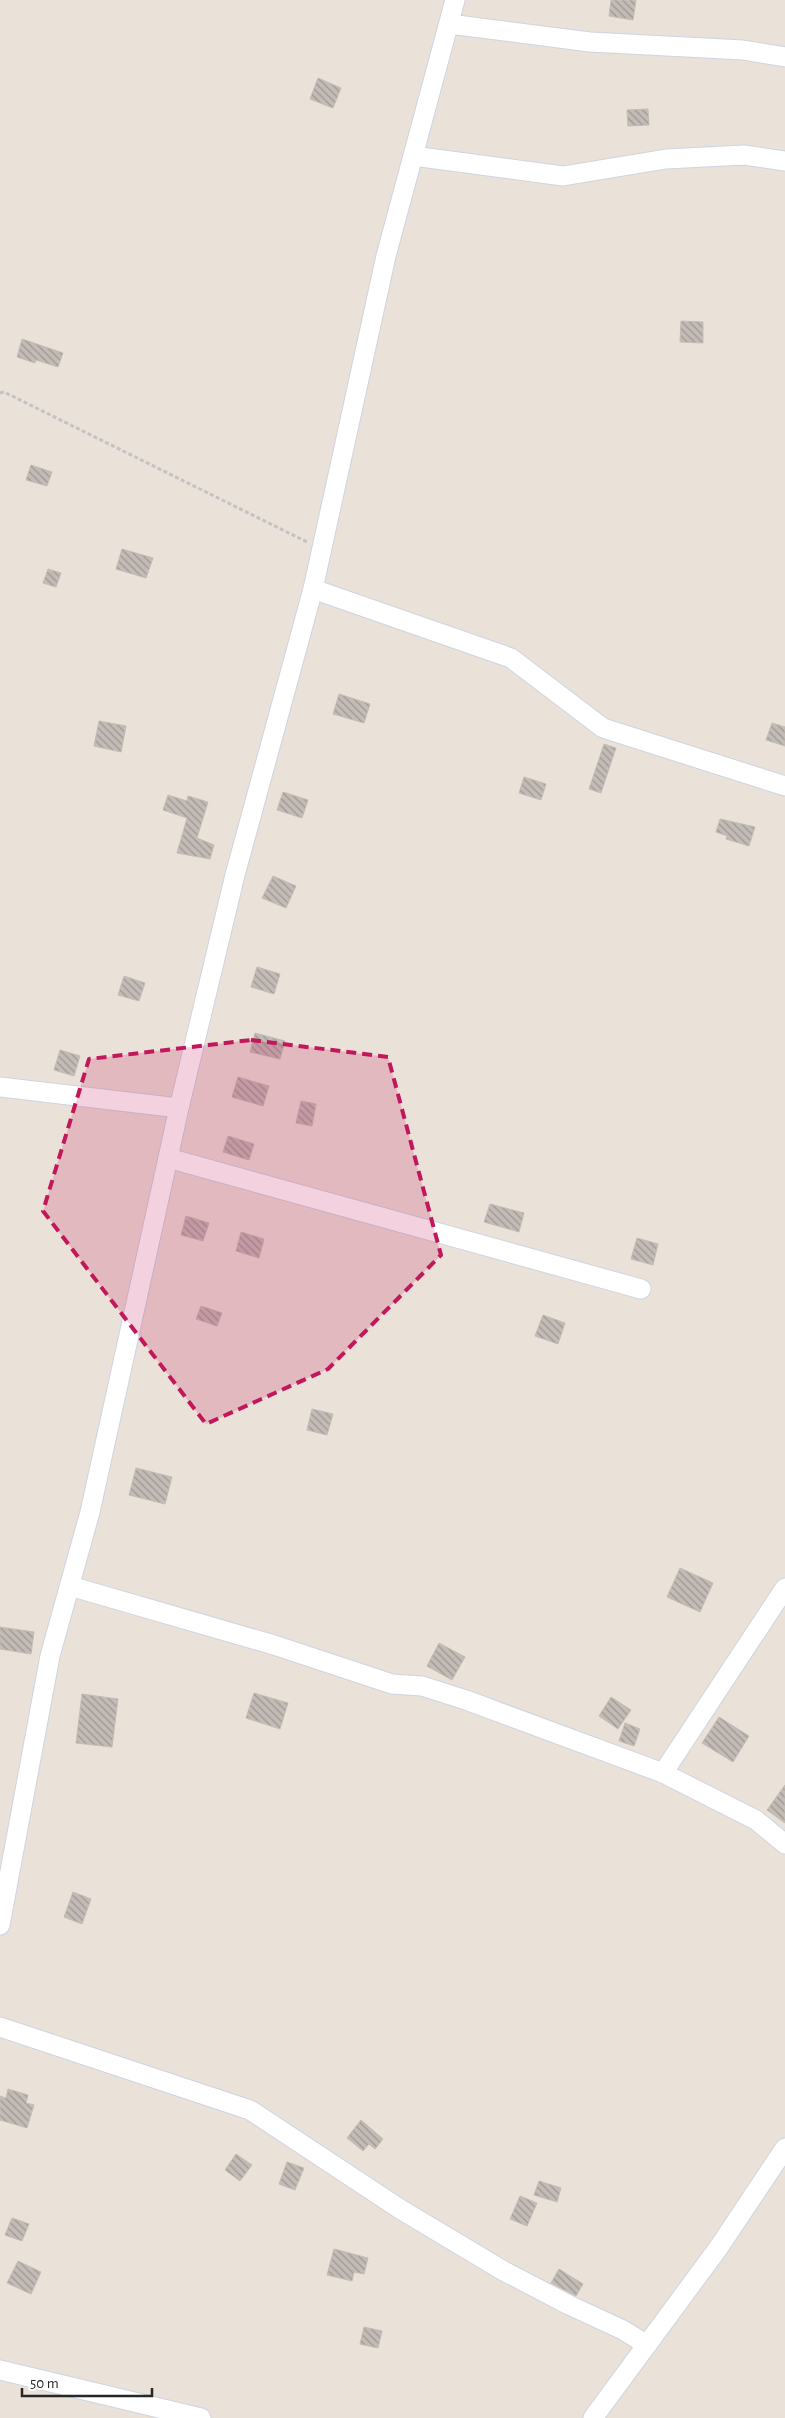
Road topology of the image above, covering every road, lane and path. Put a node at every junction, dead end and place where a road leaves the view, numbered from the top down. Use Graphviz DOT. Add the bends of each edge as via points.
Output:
graph roads {
  1 [pos="455,0"];
  2 [pos="449,24"];
  3 [pos="785,57"];
  4 [pos="413,156"];
  5 [pos="785,161"];
  6 [pos="0,393"];
  7 [pos="322,549"];
  8 [pos="313,589"];
  9 [pos="785,786"];
  10 [pos="0,1087"];
  11 [pos="179,1108"];
  12 [pos="168,1158"];
  13 [pos="641,1289"];
  14 [pos="70,1586"];
  15 [pos="785,1588"];
  16 [pos="663,1773"];
  17 [pos="785,1844"];
  18 [pos="0,1925"];
  19 [pos="0,2026"];
  20 [pos="785,2148"];
  21 [pos="647,2345"];
  22 [pos="0,2370"];
  23 [pos="201,2418"];
  24 [pos="593,2418"];
  1 -- 2 [label="street"];
  2 -- 3 [label="street" via="590,42 742,50"];
  2 -- 4 [label="street"];
  4 -- 5 [label="street" via="563,176 666,159 744,155"];
  4 -- 7 [label="street" via="386,256"];
  6 -- 7 [label="path" via="4,392"];
  7 -- 8 [label="street"];
  8 -- 9 [label="street" via="511,658 602,728"];
  8 -- 11 [label="street" via="235,875"];
  10 -- 11 [label="street"];
  11 -- 12 [label="street"];
  12 -- 13 [label="street"];
  12 -- 14 [label="street" via="90,1512"];
  14 -- 16 [label="street" via="392,1684 422,1686"];
  14 -- 18 [label="street" via="50,1656"];
  15 -- 16 [label="street"];
  16 -- 17 [label="street" via="756,1820"];
  19 -- 21 [label="street" via="250,2110 400,2209 502,2270"];
  20 -- 21 [label="street"];
  21 -- 24 [label="street"];
  22 -- 23 [label="street"];
}
